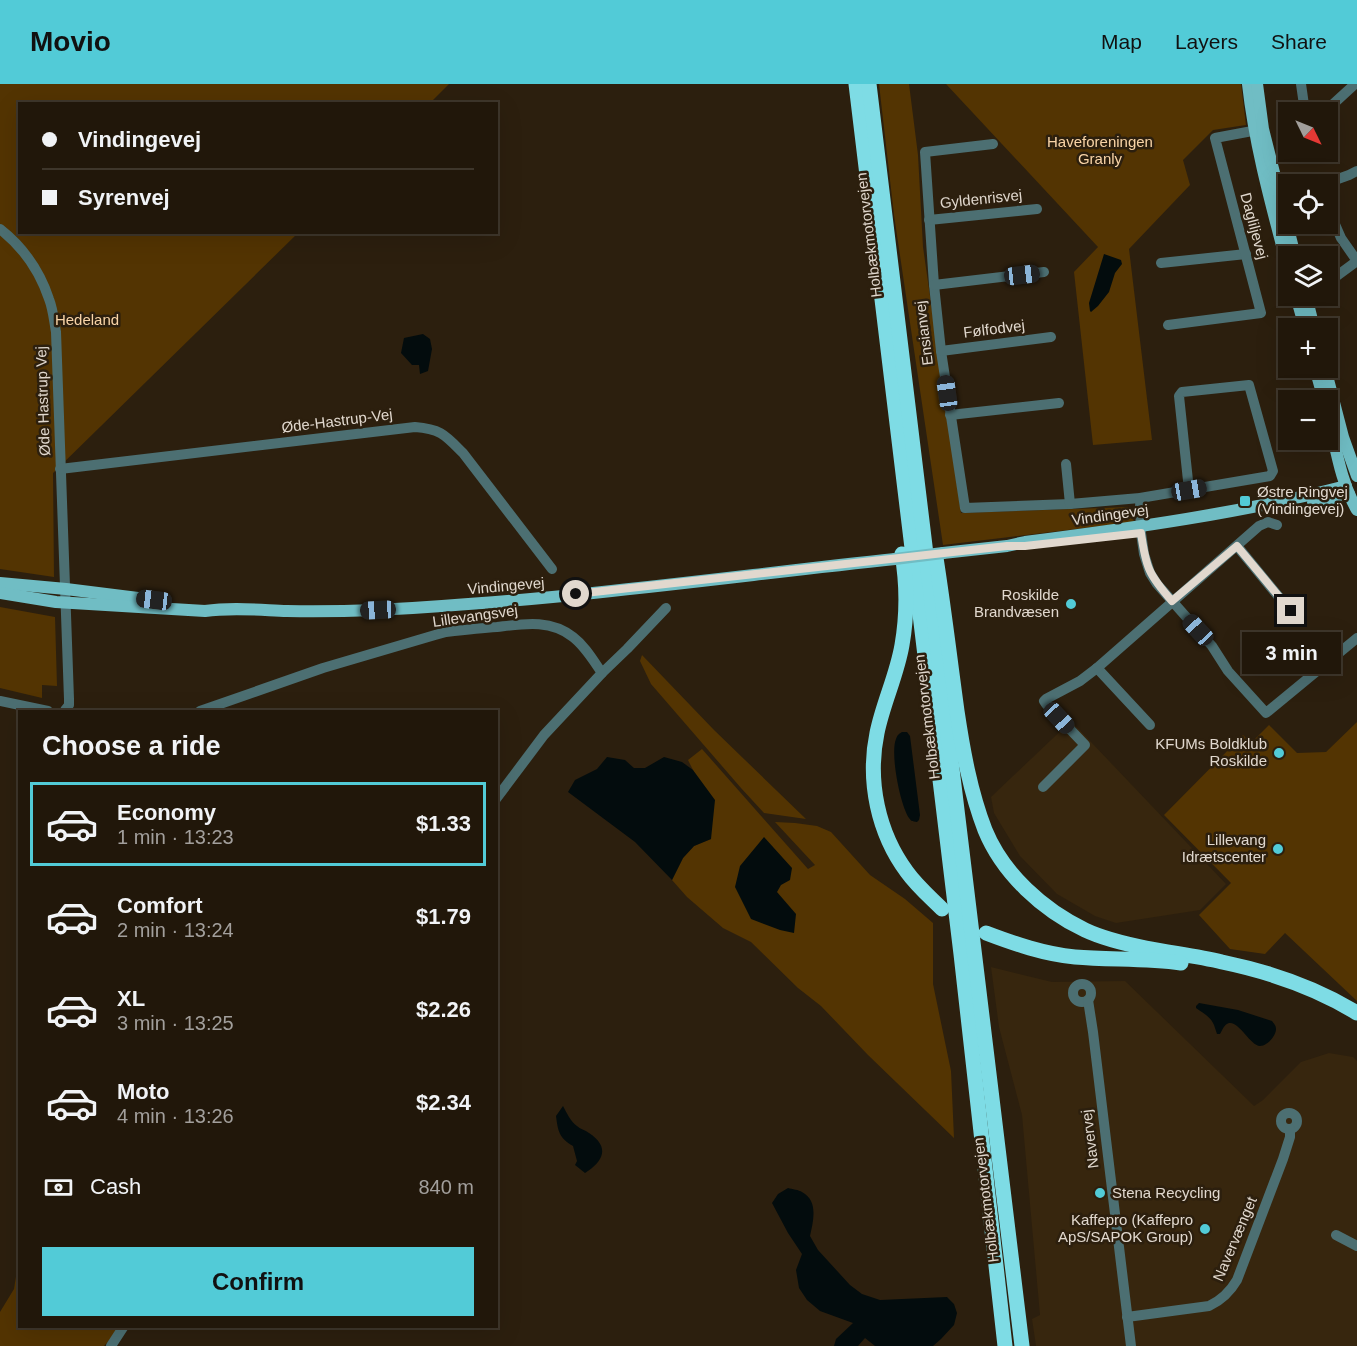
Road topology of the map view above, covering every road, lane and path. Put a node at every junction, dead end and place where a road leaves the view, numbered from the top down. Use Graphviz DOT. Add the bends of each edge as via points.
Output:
graph roads {
  1 [pos="856,84"];
  2 [pos="869,84"];
  3 [pos="1248,84"];
  4 [pos="1257,84"];
  5 [pos="1301,84"];
  6 [pos="1355,84"];
  7 [pos="1304,102"];
  8 [pos="1335,102"];
  9 [pos="1259,130"];
  10 [pos="993,144"];
  11 [pos="1357,171"];
  12 [pos="1338,178"];
  13 [pos="1037,208"];
  14 [pos="929,220"];
  15 [pos="0,229"];
  16 [pos="1338,231"];
  17 [pos="1282,246"];
  18 [pos="1292,246"];
  19 [pos="1246,254"];
  20 [pos="1161,263"];
  21 [pos="1044,273"];
  22 [pos="1338,275"];
  23 [pos="934,285"];
  24 [pos="1168,325"];
  25 [pos="1051,338"];
  26 [pos="941,351"];
  27 [pos="1328,378"];
  28 [pos="906,384"];
  29 [pos="1059,403"];
  30 [pos="950,415"];
  31 [pos="897,428"];
  32 [pos="1336,450"];
  33 [pos="1065,464"];
  34 [pos="60,469"];
  35 [pos="1354,487"];
  36 [pos="1189,490"];
  37 [pos="1140,498"];
  38 [pos="1070,504"];
  39 [pos="1357,510"];
  40 [pos="1278,525"];
  41 [pos="1141,529"];
  42 [pos="1237,546"];
  43 [pos="552,569"];
  44 [pos="0,584"];
  45 [pos="66,589"];
  46 [pos="0,593"];
  47 [pos="1172,601"];
  48 [pos="66,603"];
  49 [pos="666,608"];
  50 [pos="221,609"];
  51 [pos="1292,613"];
  52 [pos="1357,638"];
  53 [pos="1097,668"];
  54 [pos="602,672"];
  55 [pos="0,701"];
  56 [pos="43,710"];
  57 [pos="66,710"];
  58 [pos="203,710"];
  59 [pos="1150,726"];
  60 [pos="1043,787"];
  61 [pos="498,796"];
  62 [pos="942,909"];
  63 [pos="986,933"];
  64 [pos="1088,1000"];
  65 [pos="1357,1013"];
  66 [pos="1357,1021"];
  67 [pos="1290,1129"];
  68 [pos="1336,1235"];
  69 [pos="1357,1246"];
  70 [pos="1127,1317"];
  71 [pos="123,1328"];
  72 [pos="111,1346"];
  73 [pos="1005,1346"];
  74 [pos="1022,1346"];
  75 [pos="1131,1346"];
  1 -- 31 [label="highway, Holbækmotorvejen"];
  2 -- 28 [label="highway, Holbækmotorvejen"];
  3 -- 9 [label="main road"];
  4 -- 9 [label="main road"];
  5 -- 7 [label="street"];
  6 -- 8 [label="street"];
  9 -- 17 [label="main road" via="1261,164"];
  9 -- 18 [label="main road"];
  9 -- 19 [label="street, Dagliljevej" via="1215,138"];
  10 -- 14 [label="street, Ensianvej" via="925,152"];
  11 -- 12 [label="street"];
  13 -- 14 [label="street, Gyldenrisvej"];
  14 -- 23 [label="street, Ensianvej"];
  15 -- 34 [label="street, Øde Hastrup Vej" via="27,256 50,301 56,332"];
  16 -- 22 [label="street" via="1357,261"];
  19 -- 20 [label="street"];
  19 -- 24 [label="street, Dagliljevej" via="1262,313"];
  21 -- 23 [label="street"];
  23 -- 26 [label="street, Ensianvej"];
  25 -- 26 [label="street, Følfodvej"];
  26 -- 30 [label="street, Ensianvej"];
  27 -- 35 [label="main road"];
  28 -- 65 [label="highway" via="919,443 964,757 986,831 999,856 1036,899 1086,931 1270,973"];
  28 -- 74 [label="highway, Holbækmotorvejen"];
  29 -- 30 [label="street"];
  30 -- 38 [label="street, Ensianvej" via="965,508"];
  31 -- 62 [label="highway" via="905,612 902,645 877,732 874,787 880,817 906,871"];
  31 -- 73 [label="highway, Holbækmotorvejen"];
  32 -- 35 [label="main road" via="1341,470"];
  33 -- 38 [label="street"];
  34 -- 43 [label="street, Øde-Hastrup-Vej" via="415,427 432,429 463,453"];
  34 -- 45 [label="street, Øde Hastrup Vej"];
  35 -- 39 [label="main road"];
  35 -- 41 [label="main road, Vindingevej" via="1281,510"];
  36 -- 36 [label="street, Ensianvej" via="1270,476 1273,471 1249,385 1180,393"];
  36 -- 37 [label="street, Ensianvej"];
  37 -- 38 [label="street, Ensianvej"];
  37 -- 41 [label="street"];
  40 -- 42 [label="street" via="1268,522 1259,526"];
  41 -- 47 [label="street" via="1150,573"];
  41 -- 50 [label="main road, Vindingevej, bridge" via="1025,546 532,599 356,611"];
  42 -- 47 [label="street"];
  42 -- 51 [label="street"];
  44 -- 45 [label="main road, Vindingevej"];
  45 -- 48 [label="street"];
  45 -- 50 [label="main road, Vindingevej"];
  46 -- 48 [label="main road, Vindingevej"];
  47 -- 52 [label="street" via="1266,713"];
  47 -- 53 [label="street"];
  48 -- 50 [label="main road, Vindingevej"];
  48 -- 57 [label="street" via="69,705"];
  49 -- 54 [label="street"];
  53 -- 59 [label="street"];
  53 -- 60 [label="street" via="1044,701 1085,745"];
  54 -- 58 [label="street, Lillevangsvej" via="582,646 562,630 522,624 446,632 323,668"];
  54 -- 61 [label="street" via="544,735"];
  55 -- 56 [label="street"];
  63 -- 66 [label="highway" via="1065,955 1227,969 1312,996"];
  64 -- 70 [label="street, Navervej"];
  67 -- 70 [label="street, Navervænget" via="1283,1159 1231,1290 1209,1306"];
  68 -- 69 [label="street"];
  70 -- 75 [label="street, Navervej"];
  71 -- 72 [label="street"];
}
